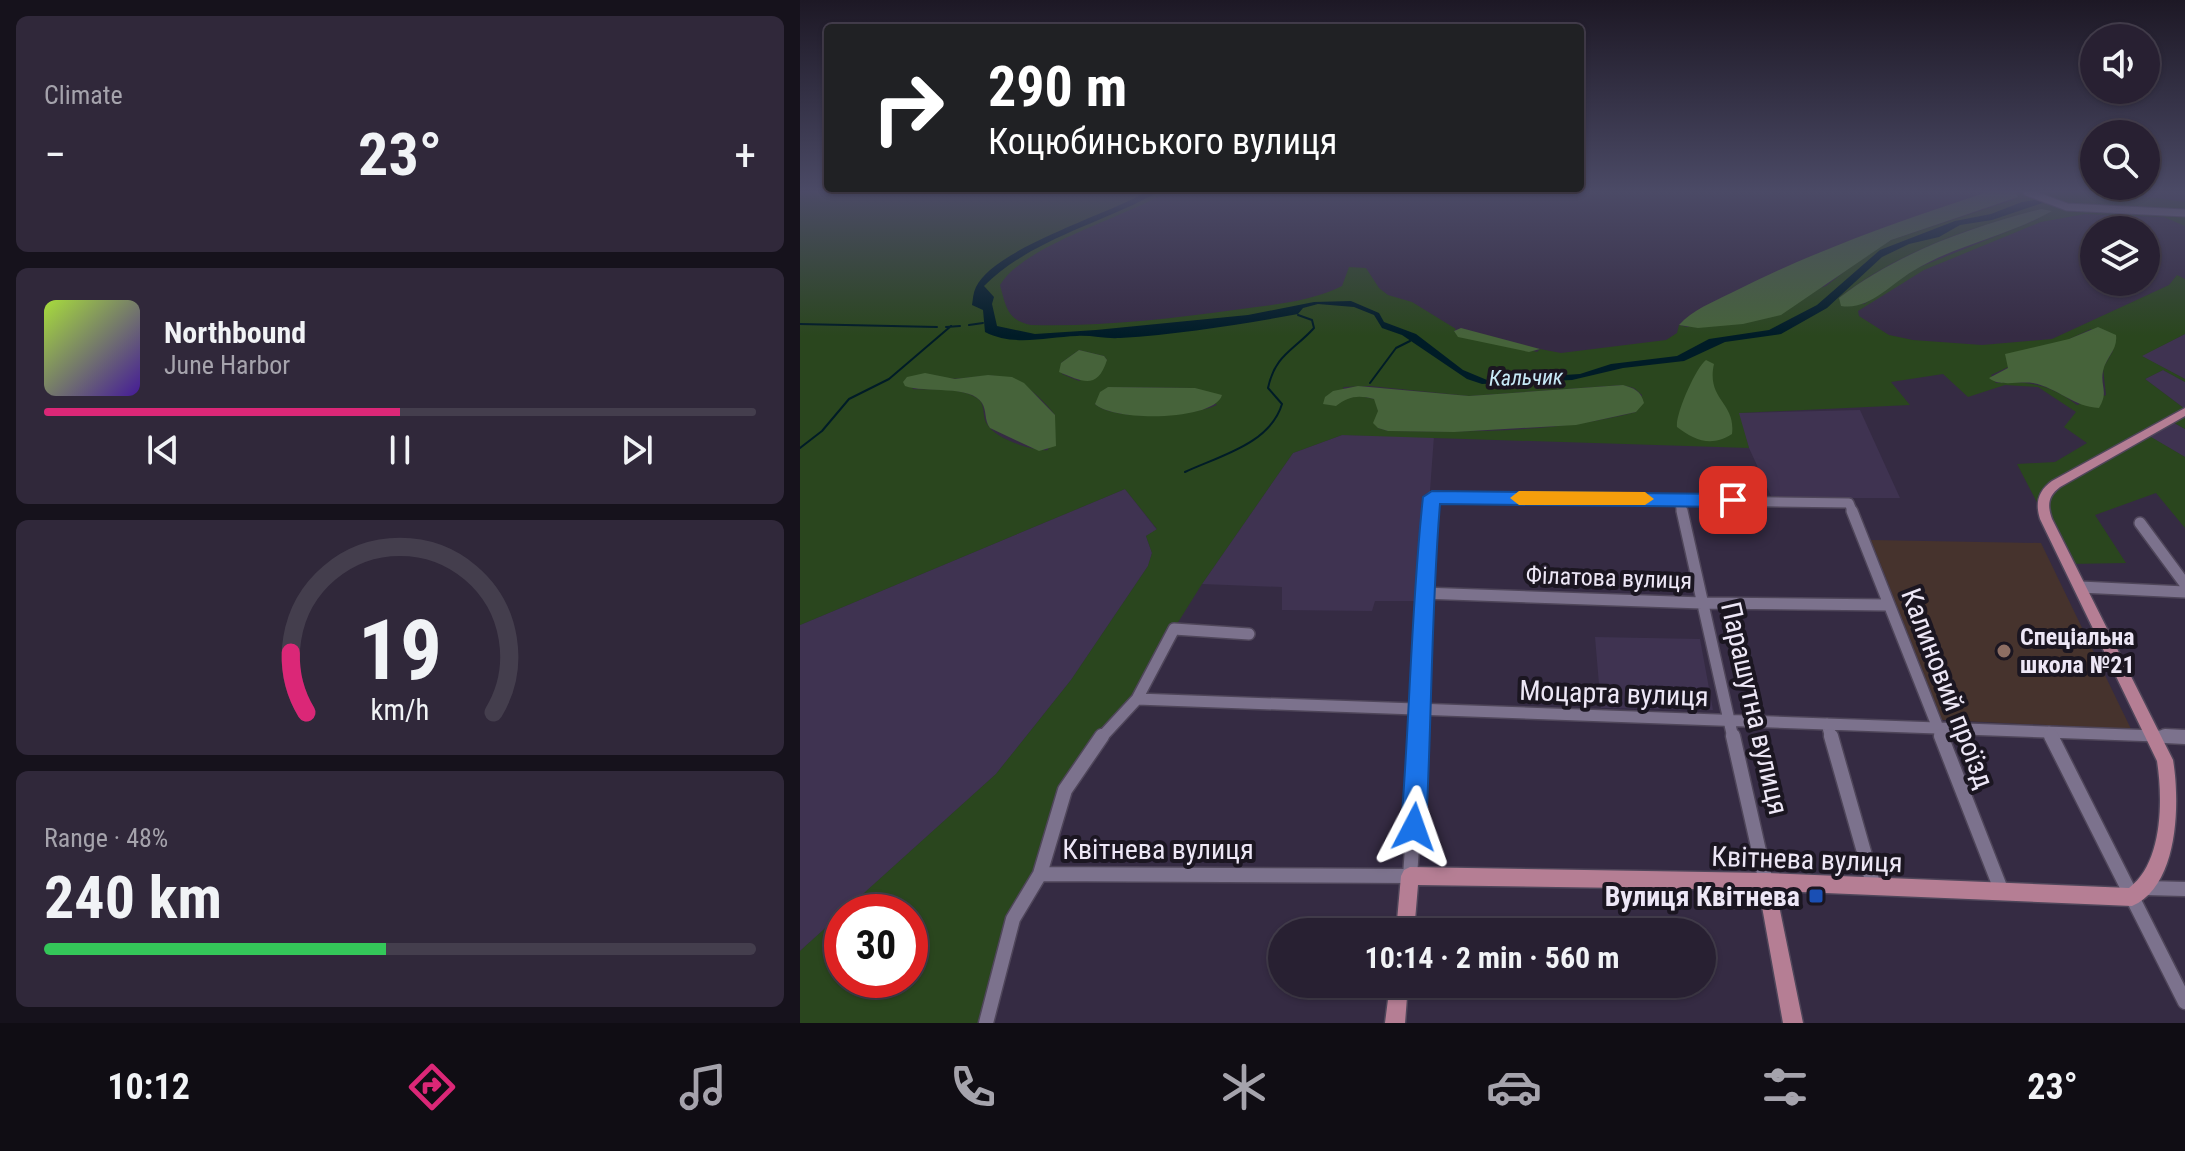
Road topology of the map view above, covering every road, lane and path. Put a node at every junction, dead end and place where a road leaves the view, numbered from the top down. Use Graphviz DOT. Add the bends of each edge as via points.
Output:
graph roads {
  1 [pos="2185,411"];
  2 [pos="1679,499"];
  3 [pos="2140,523"];
  4 [pos="2185,584"];
  5 [pos="2080,587"];
  6 [pos="2185,592"];
  7 [pos="1422,593"];
  8 [pos="1702,603"];
  9 [pos="1889,605"];
  10 [pos="1249,634"];
  11 [pos="1137,699"];
  12 [pos="1422,711"];
  13 [pos="1729,721"];
  14 [pos="1827,724"];
  15 [pos="1937,727"];
  16 [pos="2049,732"];
  17 [pos="2156,737"];
  18 [pos="2185,737"];
  19 [pos="1040,874"];
  20 [pos="1410,876"];
  21 [pos="1766,882"];
  22 [pos="1874,887"];
  23 [pos="2185,889"];
  24 [pos="2002,892"];
  25 [pos="2139,892"];
  26 [pos="1406,918"];
  27 [pos="1398,998"];
  28 [pos="2185,1002"];
  29 [pos="986,1023"];
  30 [pos="1395,1023"];
  31 [pos="1793,1023"];
  1 -- 5 [label="main road" via="2056,484 2043,498 2046,519"];
  2 -- 7 [label="street" via="1432,497"];
  2 -- 8 [label="street, Парашутна вулиця"];
  2 -- 9 [label="street, Калиновий проїзд" via="1849,503"];
  3 -- 4 [label="street"];
  5 -- 6 [label="street"];
  5 -- 17 [label="main road"];
  7 -- 8 [label="street, Філатова вулиця"];
  7 -- 12 [label="street"];
  8 -- 9 [label="street, Філатова вулиця"];
  8 -- 13 [label="street, Парашутна вулиця"];
  9 -- 15 [label="street, Калиновий проїзд"];
  10 -- 11 [label="street" via="1174,629"];
  11 -- 12 [label="street, Моцарта вулиця"];
  11 -- 19 [label="street" via="1074,773"];
  12 -- 13 [label="street, Моцарта вулиця"];
  12 -- 20 [label="street"];
  13 -- 14 [label="street, Моцарта вулиця"];
  13 -- 21 [label="street, Парашутна вулиця"];
  14 -- 15 [label="street, Моцарта вулиця"];
  14 -- 22 [label="street"];
  15 -- 16 [label="street, Моцарта вулиця"];
  15 -- 24 [label="street, Калиновий проїзд"];
  16 -- 17 [label="street, Моцарта вулиця"];
  16 -- 25 [label="street"];
  17 -- 18 [label="street, Моцарта вулиця"];
  17 -- 25 [label="main road" via="2167,768 2168,799 2158,865"];
  19 -- 20 [label="street, Квітнева вулиця"];
  19 -- 29 [label="street" via="1013,919"];
  20 -- 21 [label="main road, Квітнева вулиця"];
  20 -- 26 [label="main road"];
  21 -- 22 [label="main road, Квітнева вулиця"];
  21 -- 31 [label="main road, Парашутна вулиця"];
  22 -- 24 [label="main road, Квітнева вулиця"];
  23 -- 25 [label="street"];
  24 -- 25 [label="main road, Квітнева вулиця"];
  25 -- 28 [label="street"];
  27 -- 30 [label="main road"];
}
